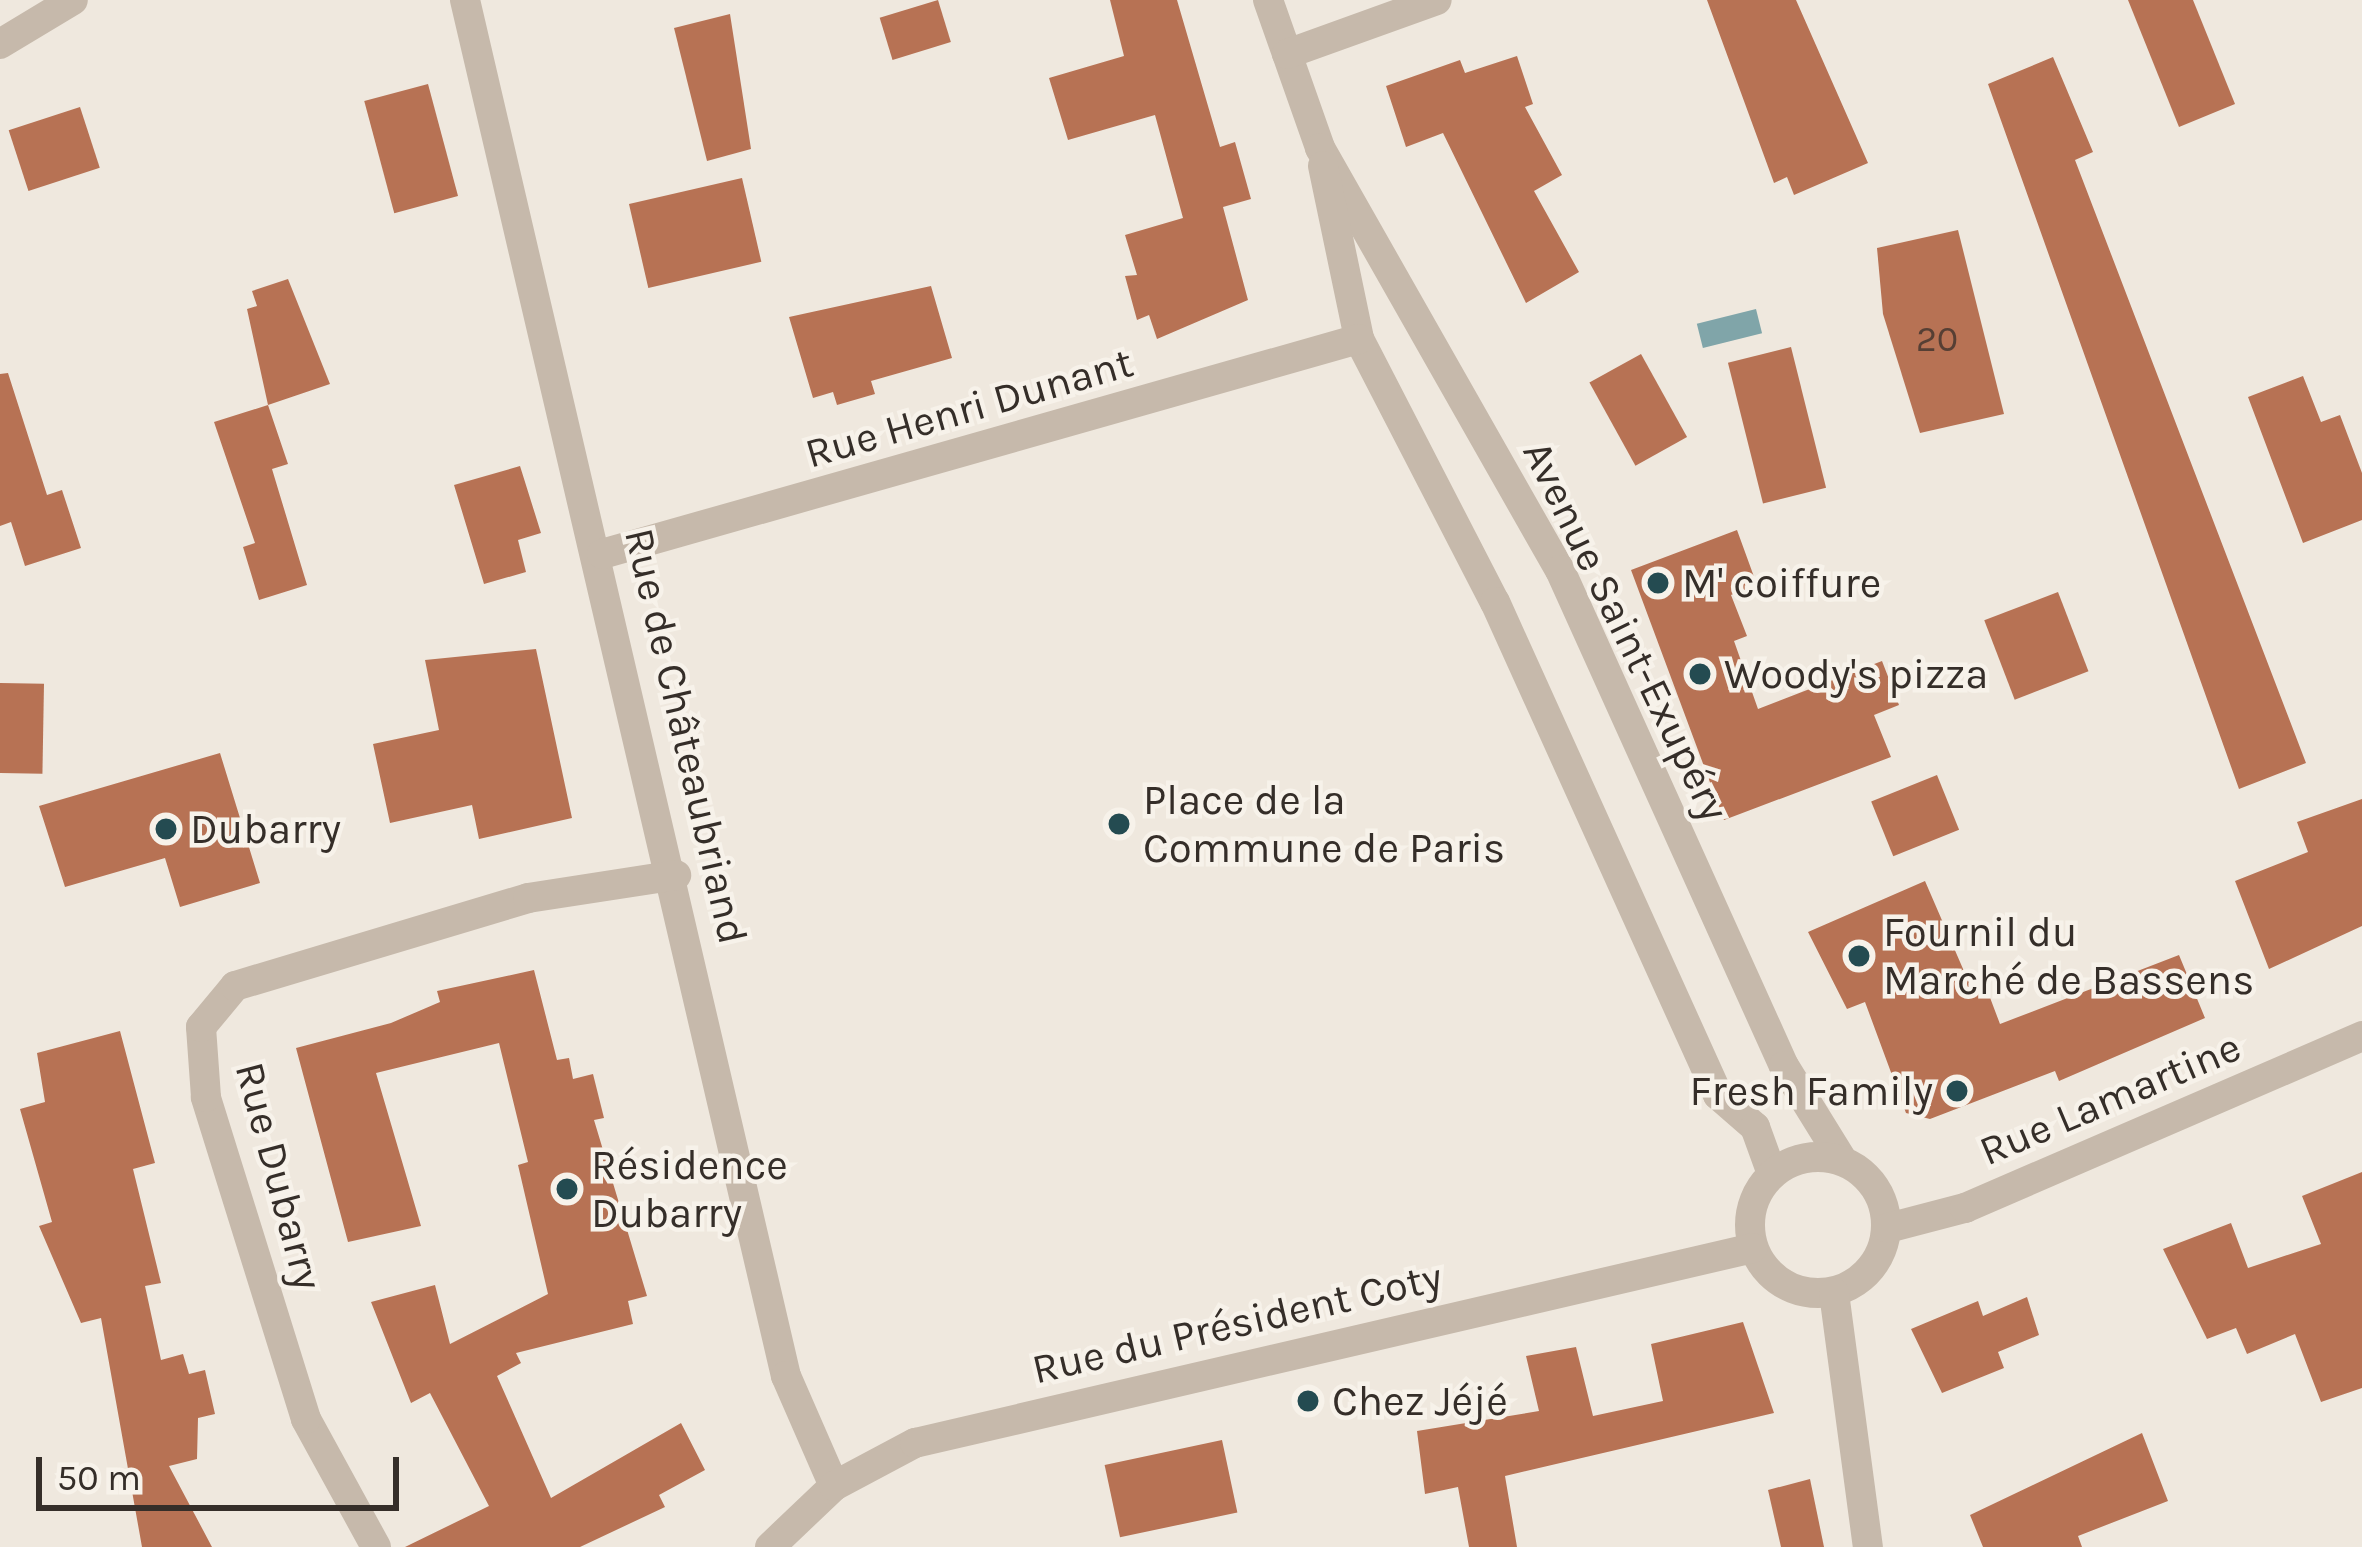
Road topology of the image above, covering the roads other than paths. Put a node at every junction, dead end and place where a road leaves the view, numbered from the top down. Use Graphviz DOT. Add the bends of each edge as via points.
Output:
graph roads {
  1 [pos="73,0"];
  2 [pos="465,0"];
  3 [pos="1268,0"];
  4 [pos="1437,0"];
  5 [pos="0,44"];
  6 [pos="1287,55"];
  7 [pos="1320,148"];
  8 [pos="1359,339"];
  9 [pos="602,554"];
  10 [pos="676,875"];
  11 [pos="2362,1036"];
  12 [pos="1841,1158"];
  13 [pos="1772,1174"];
  14 [pos="1888,1228"];
  15 [pos="1753,1248"];
  16 [pos="1834,1293"];
  17 [pos="834,1486"];
  18 [pos="376,1547"];
  19 [pos="770,1547"];
  20 [pos="1868,1547"];
  1 -- 5 [label="street"];
  2 -- 9 [label="street, Rue de Châteaubriand"];
  3 -- 6 [label="street, Avenue Saint-Exupéry"];
  4 -- 6 [label="street"];
  6 -- 7 [label="street, Avenue Saint-Exupéry"];
  7 -- 8 [label="street, Avenue Saint-Exupéry"];
  7 -- 12 [label="street, Avenue Saint-Exupéry" via="1559,570 1784,1066"];
  8 -- 9 [label="street, Rue Henri Dunant"];
  8 -- 13 [label="street, Avenue Saint-Exupéry" via="1496,602 1698,1056 1718,1096 1755,1127"];
  9 -- 10 [label="street, Rue de Châteaubriand"];
  10 -- 17 [label="street, Rue de Châteaubriand" via="786,1376"];
  10 -- 18 [label="street, Rue Dubarry" via="528,898 236,986 201,1027 206,1097 306,1419"];
  11 -- 14 [label="street, Rue Lamartine" via="1965,1208"];
  12 -- 13 [label="street" via="1803,1157"];
  12 -- 14 [label="street" via="1861,1168"];
  13 -- 15 [label="street" via="1754,1200"];
  14 -- 16 [label="street" via="1870,1273"];
  15 -- 16 [label="street" via="1787,1288"];
  15 -- 17 [label="street, Rue du Président Coty" via="1026,1414 915,1443"];
  16 -- 20 [label="street"];
  17 -- 19 [label="street, Rue du Président Coty"];
}
